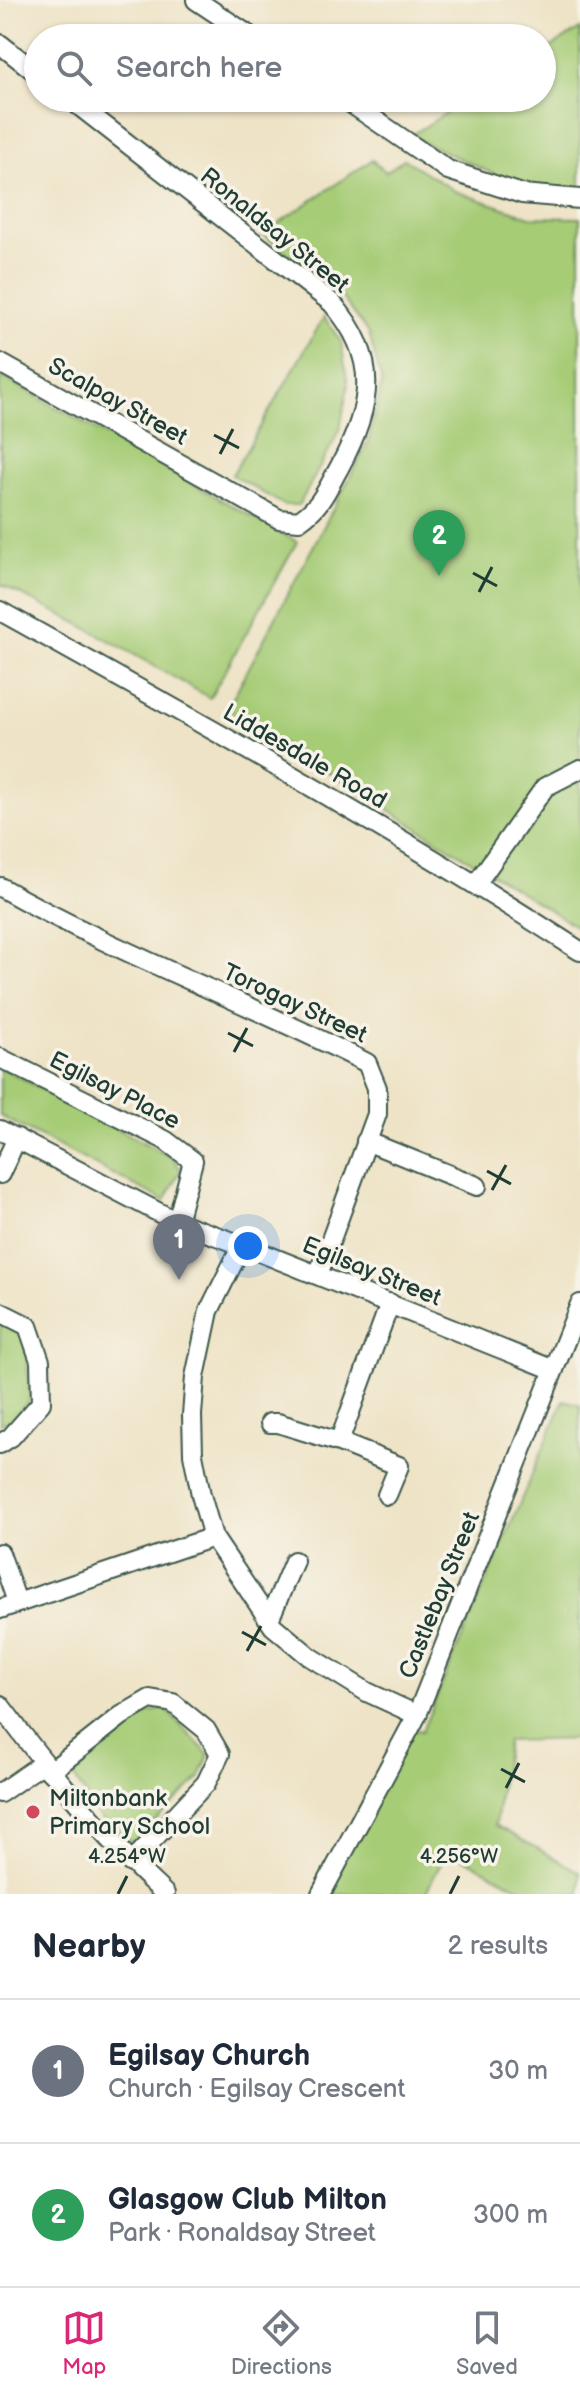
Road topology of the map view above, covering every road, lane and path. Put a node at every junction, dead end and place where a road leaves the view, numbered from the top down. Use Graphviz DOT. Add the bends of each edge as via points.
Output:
graph roads {
  1 [pos="196,0"];
  2 [pos="232,24"];
  3 [pos="0,44"];
  4 [pos="24,63"];
  5 [pos="87,112"];
  6 [pos="363,112"];
  7 [pos="580,199"];
  8 [pos="0,363"];
  9 [pos="299,521"];
  10 [pos="0,611"];
  11 [pos="580,769"];
  12 [pos="476,884"];
  13 [pos="0,887"];
  14 [pos="580,951"];
  15 [pos="0,1058"];
  16 [pos="9,1134"];
  17 [pos="366,1141"];
  18 [pos="0,1174"];
  19 [pos="477,1186"];
  20 [pos="177,1222"];
  21 [pos="242,1245"];
  22 [pos="318,1275"];
  23 [pos="390,1303"];
  24 [pos="580,1304"];
  25 [pos="0,1312"];
  26 [pos="554,1370"];
  27 [pos="270,1423"];
  28 [pos="342,1435"];
  29 [pos="0,1444"];
  30 [pos="387,1495"];
  31 [pos="213,1537"];
  32 [pos="0,1553"];
  33 [pos="294,1561"];
  34 [pos="9,1606"];
  35 [pos="269,1620"];
  36 [pos="0,1705"];
  37 [pos="417,1715"];
  38 [pos="47,1767"];
  39 [pos="0,1793"];
  40 [pos="131,1863"];
  41 [pos="165,1894"];
  42 [pos="321,1894"];
  1 -- 2 [label="street"];
  3 -- 4 [label="street"];
  5 -- 9 [label="street, Ronaldsay Street" via="346,319 365,360 368,386 356,437 317,509"];
  6 -- 7 [label="street" via="448,170 522,194"];
  8 -- 9 [label="street, Scalpay Street" via="279,519"];
  10 -- 12 [label="street, Liddesdale Road"];
  11 -- 12 [label="street" via="545,787"];
  12 -- 14 [label="street, Liddesdale Road"];
  13 -- 17 [label="street, Torogay Street" via="367,1063 377,1088 377,1114"];
  15 -- 20 [label="street, Egilsay Place" via="165,1140 193,1161"];
  16 -- 18 [label="street"];
  16 -- 20 [label="street, Egilsay Street"];
  17 -- 19 [label="street"];
  17 -- 22 [label="street, Torogay Street"];
  20 -- 21 [label="street, Egilsay Street"];
  21 -- 22 [label="street, Egilsay Street"];
  21 -- 31 [label="street" via="209,1311 195,1377 193,1454"];
  22 -- 23 [label="street, Egilsay Street"];
  23 -- 26 [label="street, Egilsay Street"];
  23 -- 28 [label="street"];
  24 -- 26 [label="street, Castlebay Street"];
  25 -- 29 [label="street" via="28,1326 40,1361 41,1403"];
  26 -- 37 [label="street, Castlebay Street"];
  27 -- 28 [label="street"];
  28 -- 30 [label="street" via="399,1466"];
  31 -- 34 [label="street"];
  31 -- 35 [label="street"];
  32 -- 34 [label="street"];
  33 -- 35 [label="street"];
  35 -- 37 [label="street" via="309,1656"];
  36 -- 38 [label="street"];
  37 -- 42 [label="street, Castlebay Street"];
  38 -- 39 [label="street"];
  38 -- 40 [label="street"];
  38 -- 40 [label="street" via="150,1699 173,1703 206,1730 220,1754 206,1783"];
  40 -- 41 [label="street"];
}
